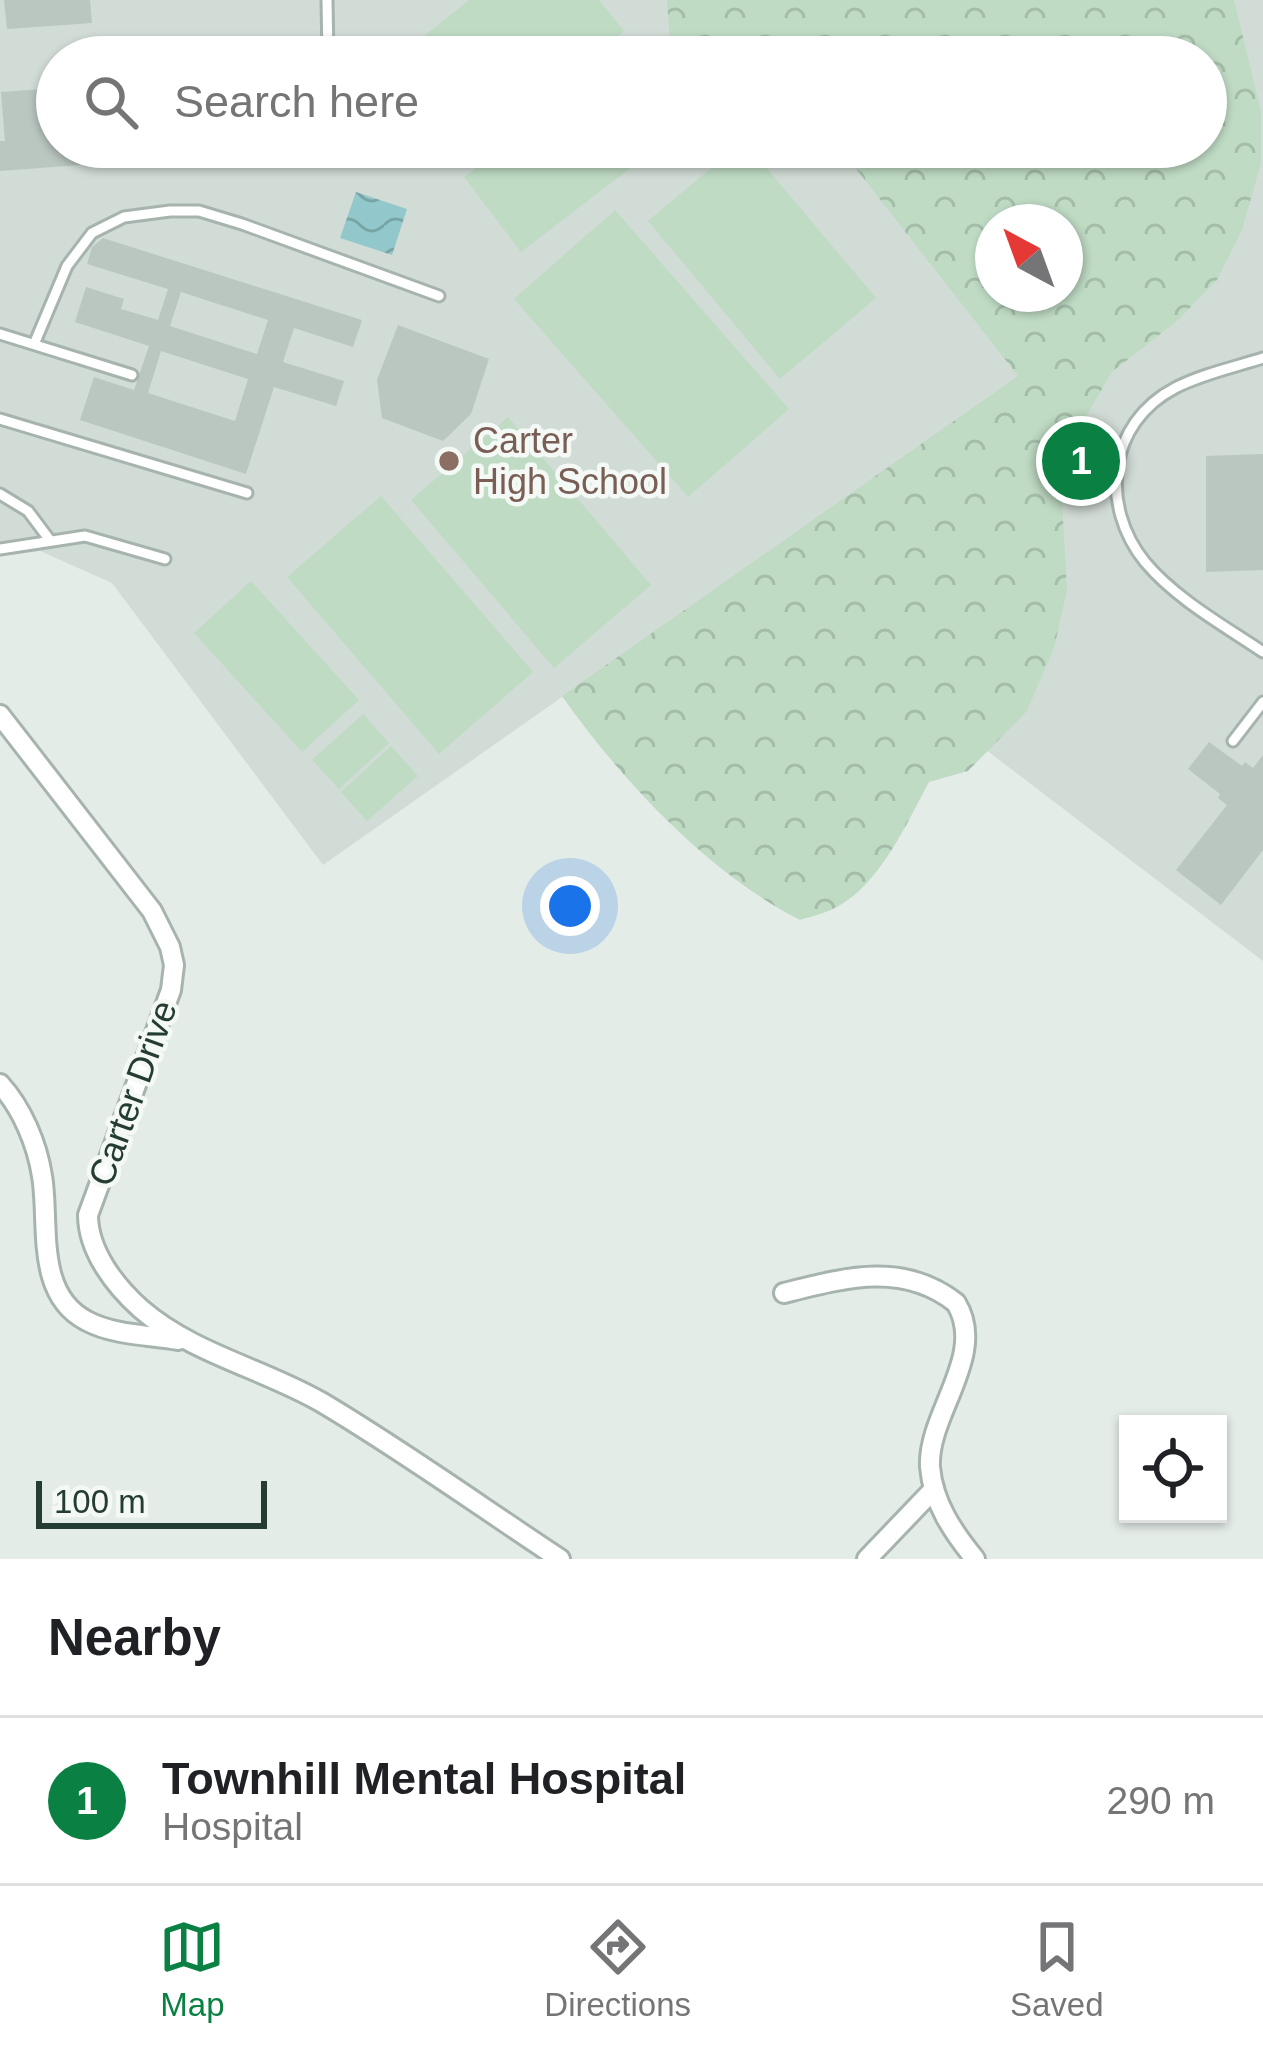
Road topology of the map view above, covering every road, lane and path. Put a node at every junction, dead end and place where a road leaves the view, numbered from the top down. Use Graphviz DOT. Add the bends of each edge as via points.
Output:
graph roads {
  1 [pos="327,0"];
  2 [pos="328,36"];
  3 [pos="439,296"];
  4 [pos="0,334"];
  5 [pos="34,342"];
  6 [pos="1263,358"];
  7 [pos="132,375"];
  8 [pos="0,419"];
  9 [pos="247,493"];
  10 [pos="0,494"];
  11 [pos="49,539"];
  12 [pos="0,549"];
  13 [pos="165,559"];
  14 [pos="1263,652"];
  15 [pos="1263,702"];
  16 [pos="0,716"];
  17 [pos="1233,741"];
  18 [pos="0,1084"];
  19 [pos="784,1293"];
  20 [pos="130,1298"];
  21 [pos="100,1327"];
  22 [pos="189,1342"];
  23 [pos="934,1490"];
  24 [pos="560,1559"];
  25 [pos="867,1559"];
  26 [pos="975,1559"];
  1 -- 2 [label="lane"];
  3 -- 5 [label="lane" via="199,211 124,217 92,233 59,281"];
  4 -- 5 [label="lane"];
  5 -- 7 [label="lane"];
  6 -- 14 [label="lane" via="1151,404 1117,453 1114,481 1129,539 1147,564"];
  8 -- 9 [label="lane"];
  10 -- 11 [label="lane" via="28,511"];
  11 -- 12 [label="lane"];
  11 -- 13 [label="lane" via="85,536"];
  15 -- 17 [label="lane"];
  16 -- 20 [label="street, Carter Drive" via="152,911 174,964 88,1215 102,1260"];
  18 -- 21 [label="street" via="37,1150 56,1285 72,1311"];
  19 -- 23 [label="street" via="873,1274 904,1276 956,1303 962,1357 935,1436"];
  20 -- 21 [label="street"];
  20 -- 22 [label="street, Carter Drive"];
  21 -- 22 [label="street"];
  22 -- 24 [label="street" via="321,1402"];
  23 -- 25 [label="street"];
  23 -- 26 [label="street"];
}
